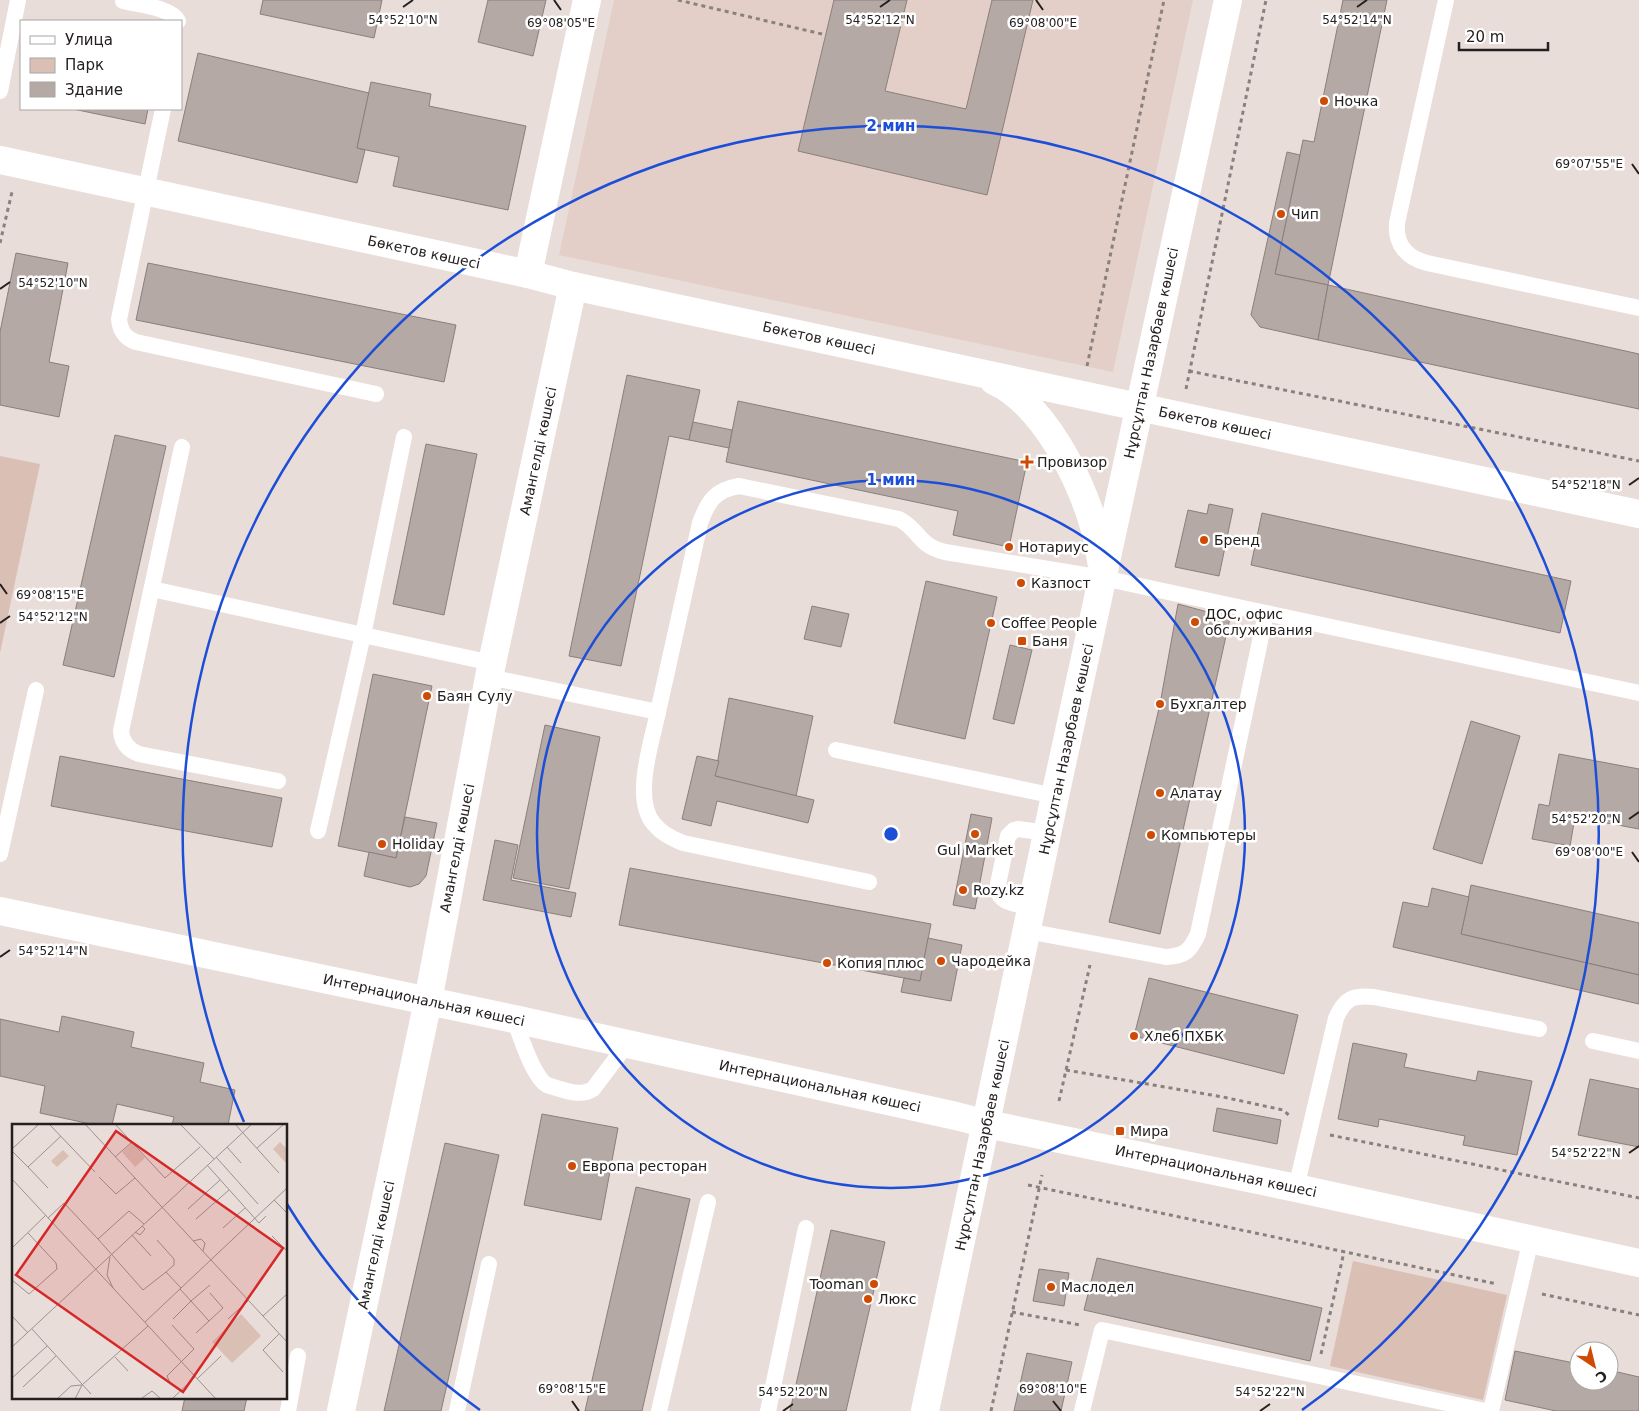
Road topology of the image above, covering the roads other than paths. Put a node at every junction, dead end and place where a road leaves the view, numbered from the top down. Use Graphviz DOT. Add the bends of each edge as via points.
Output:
graph roads {
  1 [pos="18,0"];
  2 [pos="587,0"];
  3 [pos="1228,0"];
  4 [pos="1446,0"];
  5 [pos="123,1"];
  6 [pos="178,20"];
  7 [pos="0,91"];
  8 [pos="163,110"];
  9 [pos="9,162"];
  10 [pos="145,192"];
  11 [pos="528,274"];
  12 [pos="573,286"];
  13 [pos="1639,308"];
  14 [pos="935,362"];
  15 [pos="376,394"];
  16 [pos="1140,406"];
  17 [pos="404,437"];
  18 [pos="182,447"];
  19 [pos="1639,514"];
  20 [pos="1103,578"];
  21 [pos="152,589"];
  22 [pos="1266,613"];
  23 [pos="364,635"];
  24 [pos="491,670"];
  25 [pos="36,690"];
  26 [pos="1639,693"];
  27 [pos="658,712"];
  28 [pos="836,750"];
  29 [pos="278,781"];
  30 [pos="1055,796"];
  31 [pos="318,831"];
  32 [pos="1048,834"];
  33 [pos="0,854"];
  34 [pos="870,882"];
  35 [pos="0,911"];
  36 [pos="1030,919"];
  37 [pos="428,1001"];
  38 [pos="514,1019"];
  39 [pos="1539,1029"];
  40 [pos="1593,1041"];
  41 [pos="627,1044"];
  42 [pos="1639,1051"];
  43 [pos="986,1124"];
  44 [pos="1296,1188"];
  45 [pos="708,1202"];
  46 [pos="806,1228"];
  47 [pos="1531,1239"];
  48 [pos="1639,1262"];
  49 [pos="489,1264"];
  50 [pos="298,1356"];
  51 [pos="288,1411"];
  52 [pos="341,1411"];
  53 [pos="457,1411"];
  54 [pos="659,1411"];
  55 [pos="768,1411"];
  56 [pos="925,1411"];
  57 [pos="1082,1411"];
  58 [pos="1485,1411"];
  59 [pos="1491,1411"];
  1 -- 7 [label="lane"];
  2 -- 11 [label="main road"];
  3 -- 16 [label="main road, Нұрсұлтан Назарбаев көшесі"];
  4 -- 13 [label="lane" via="1396,223 1400,244 1418,261"];
  5 -- 6 [label="lane" via="168,11"];
  8 -- 10 [label="lane"];
  9 -- 10 [label="main road, Бөкетов көшесі"];
  10 -- 11 [label="main road, Бөкетов көшесі"];
  10 -- 15 [label="lane" via="119,319 128,339"];
  11 -- 12 [label="main road, Бөкетов көшесі"];
  12 -- 14 [label="main road, Бөкетов көшесі"];
  12 -- 24 [label="main road, Амангелді көшесі"];
  14 -- 16 [label="main road, Бөкетов көшесі"];
  14 -- 20 [label="main road" via="1005,386 1039,416 1074,474 1087,504 1096,531"];
  16 -- 19 [label="main road, Бөкетов көшесі"];
  16 -- 20 [label="main road, Нұрсұлтан Назарбаев көшесі"];
  17 -- 23 [label="lane"];
  18 -- 21 [label="lane"];
  20 -- 22 [label="lane"];
  20 -- 27 [label="lane" via="938,550 924,543 907,523 899,519 739,486 727,488 706,507 700,523"];
  20 -- 30 [label="main road, Нұрсұлтан Назарбаев көшесі"];
  21 -- 23 [label="lane"];
  21 -- 29 [label="lane" via="121,731 124,743 132,752 139,754"];
  22 -- 26 [label="lane"];
  22 -- 36 [label="lane" via="1198,934 1187,953 1166,957 1095,944"];
  23 -- 24 [label="lane"];
  23 -- 31 [label="lane"];
  24 -- 27 [label="lane"];
  24 -- 37 [label="main road, Амангелді көшесі"];
  25 -- 33 [label="lane"];
  27 -- 34 [label="lane" via="643,797 653,824 666,835 683,843"];
  28 -- 30 [label="lane"];
  30 -- 32 [label="main road, Нұрсұлтан Назарбаев көшесі"];
  32 -- 36 [label="main road, Нұрсұлтан Назарбаев көшесі"];
  32 -- 36 [label="lane" via="1018,829 1008,836 998,895"];
  35 -- 37 [label="main road, Интернациональная көшесі"];
  36 -- 43 [label="main road, Нұрсұлтан Назарбаев көшесі"];
  37 -- 38 [label="main road, Интернациональная көшесі"];
  37 -- 52 [label="main road, Амангелді көшесі"];
  38 -- 41 [label="main road, Интернациональная көшесі"];
  38 -- 41 [label="lane" via="543,1082 581,1094 593,1089"];
  39 -- 44 [label="lane" via="1374,997 1350,998 1336,1018"];
  40 -- 42 [label="lane"];
  41 -- 43 [label="main road, Интернациональная көшесі"];
  43 -- 44 [label="main road, Интернациональная көшесі"];
  43 -- 56 [label="main road, Нұрсұлтан Назарбаев көшесі"];
  44 -- 47 [label="main road, Интернациональная көшесі"];
  45 -- 54 [label="lane"];
  46 -- 55 [label="lane"];
  47 -- 48 [label="main road, Интернациональная көшесі"];
  47 -- 59 [label="lane"];
  49 -- 53 [label="lane"];
  50 -- 51 [label="lane"];
  57 -- 58 [label="lane" via="1102,1330"];
}
